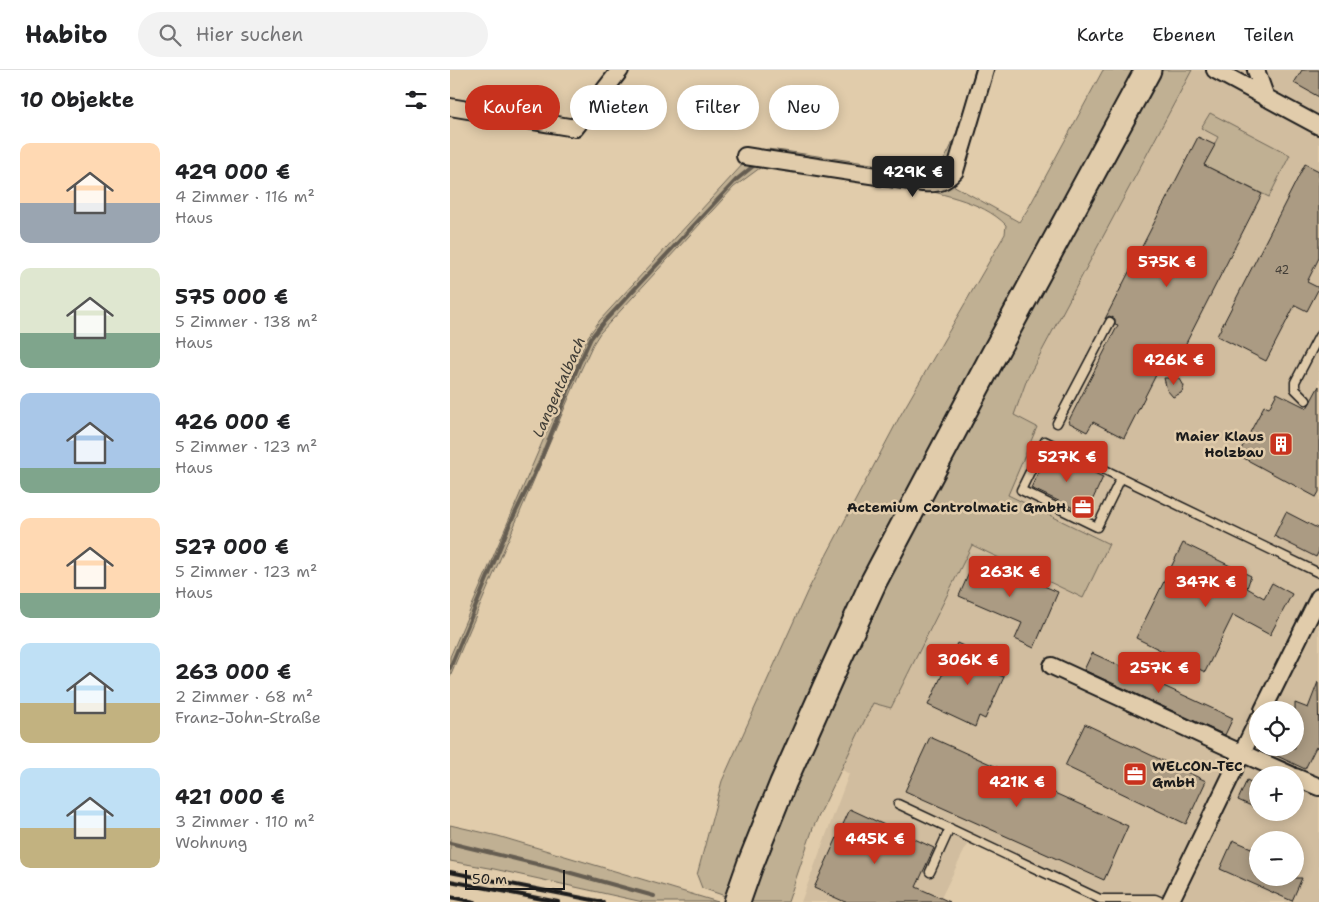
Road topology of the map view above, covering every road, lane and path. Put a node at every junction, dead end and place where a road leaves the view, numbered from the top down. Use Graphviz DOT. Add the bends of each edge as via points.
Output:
graph roads {
  1 [pos="620,70"];
  2 [pos="986,70"];
  3 [pos="1148,70"];
  4 [pos="1215,70"];
  5 [pos="1256,70"];
  6 [pos="1266,98"];
  7 [pos="450,107"];
  8 [pos="1319,126"];
  9 [pos="746,156"];
  10 [pos="1110,322"];
  11 [pos="1319,336"];
  12 [pos="1306,400"];
  13 [pos="1057,422"];
  14 [pos="1121,478"];
  15 [pos="1319,573"];
  16 [pos="1319,597"];
  17 [pos="1052,666"];
  18 [pos="1267,701"];
  19 [pos="1249,737"];
  20 [pos="1241,753"];
  21 [pos="1270,766"];
  22 [pos="1304,781"];
  23 [pos="1319,788"];
  24 [pos="898,804"];
  25 [pos="950,828"];
  26 [pos="930,872"];
  27 [pos="737,902"];
  28 [pos="1162,902"];
  29 [pos="1170,902"];
  1 -- 7 [label="street" via="575,128"];
  2 -- 9 [label="street" via="954,171 946,180 936,184"];
  3 -- 27 [label="main road" via="874,582 783,783"];
  4 -- 6 [label="street"];
  5 -- 6 [label="street"];
  6 -- 8 [label="street"];
  10 -- 13 [label="lane"];
  11 -- 12 [label="lane" via="1295,382 1295,389"];
  14 -- 14 [label="lane" via="1097,527 1021,490 1045,441"];
  14 -- 15 [label="lane"];
  16 -- 18 [label="street"];
  17 -- 20 [label="street"];
  19 -- 20 [label="street"];
  20 -- 21 [label="street"];
  20 -- 29 [label="street"];
  22 -- 23 [label="street"];
  24 -- 25 [label="lane"];
  25 -- 26 [label="lane"];
  25 -- 28 [label="lane" via="1100,899 1155,899"];
}
